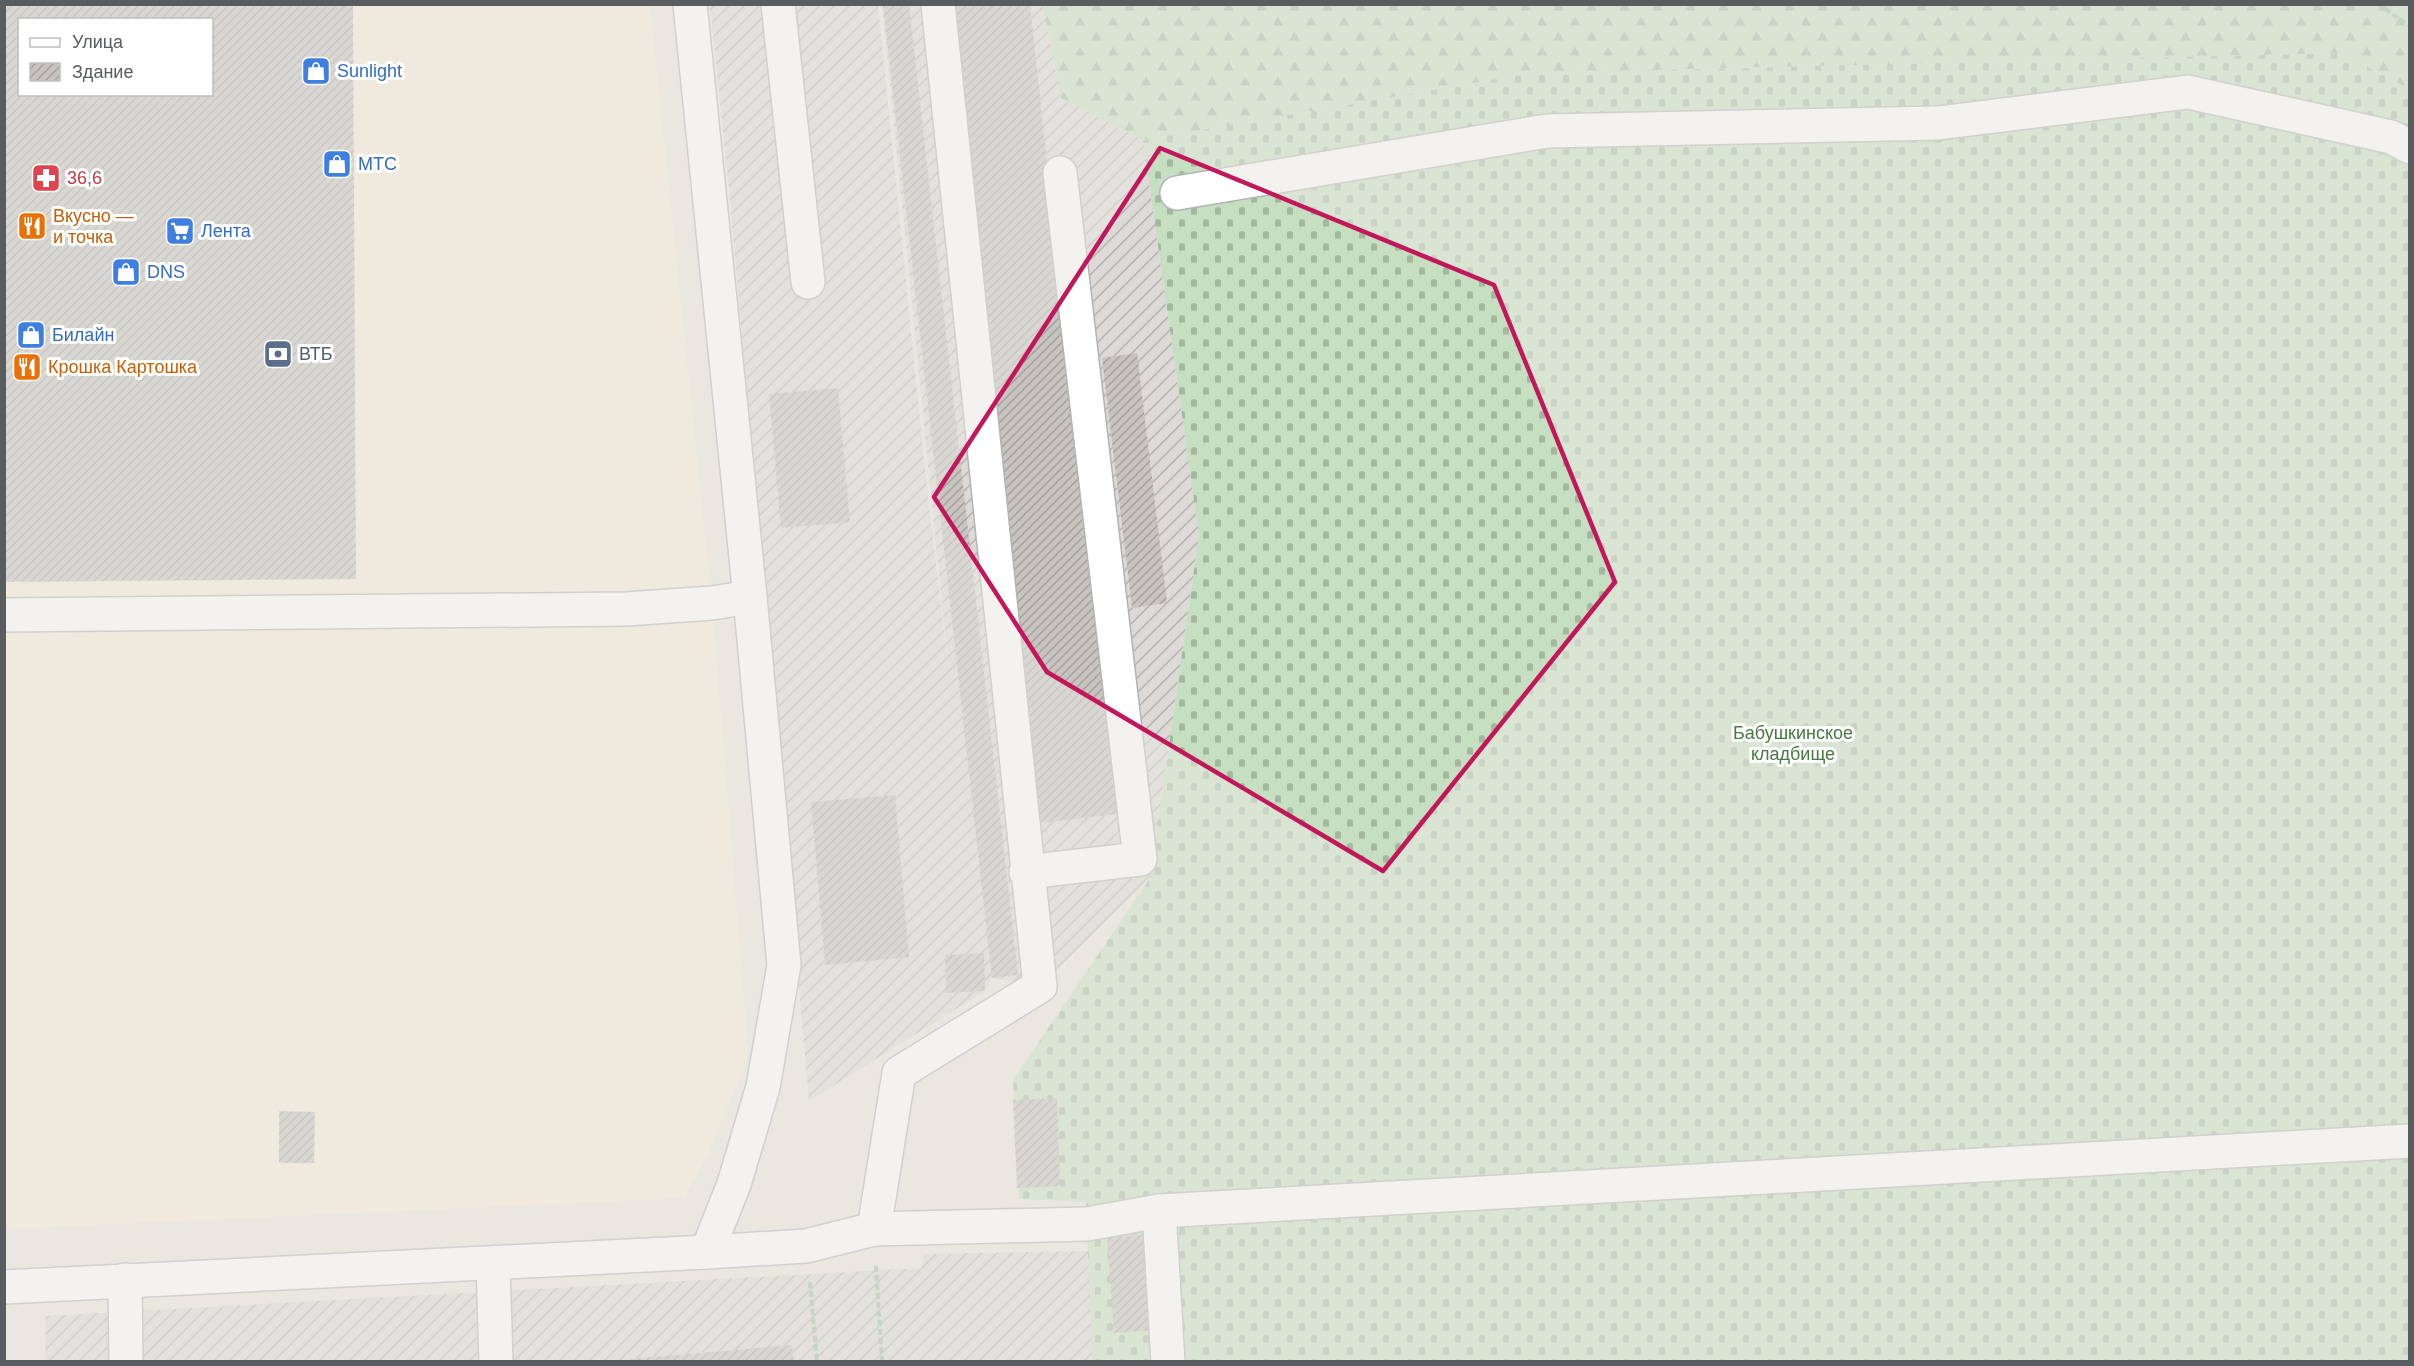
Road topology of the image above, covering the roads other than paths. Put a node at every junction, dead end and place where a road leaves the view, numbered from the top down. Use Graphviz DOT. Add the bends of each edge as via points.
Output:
graph roads {
  1 [pos="690,4"];
  2 [pos="778,4"];
  3 [pos="938,4"];
  4 [pos="2409,147"];
  5 [pos="1060,172"];
  6 [pos="1177,193"];
  7 [pos="808,282"];
  8 [pos="750,597"];
  9 [pos="4,615"];
  10 [pos="1026,872"];
  11 [pos="2409,1141"];
  12 [pos="1159,1211"];
  13 [pos="874,1229"];
  14 [pos="707,1252"];
  15 [pos="493,1263"];
  16 [pos="125,1280"];
  17 [pos="4,1287"];
  18 [pos="126,1362"];
  19 [pos="496,1362"];
  20 [pos="1168,1362"];
  1 -- 8 [label="street"];
  2 -- 7 [label="street"];
  3 -- 10 [label="street"];
  4 -- 6 [label="street" via="2391,137 2188,92 1938,123 1547,131"];
  5 -- 10 [label="street" via="1140,859"];
  8 -- 9 [label="street" via="626,609"];
  8 -- 14 [label="street" via="784,965 763,1086 734,1184"];
  10 -- 13 [label="street" via="1040,986 899,1073"];
  11 -- 12 [label="street"];
  12 -- 13 [label="street" via="1087,1224"];
  12 -- 20 [label="street"];
  13 -- 14 [label="street" via="806,1246"];
  14 -- 15 [label="street"];
  15 -- 16 [label="street"];
  15 -- 19 [label="street"];
  16 -- 17 [label="street"];
  16 -- 18 [label="street"];
}
